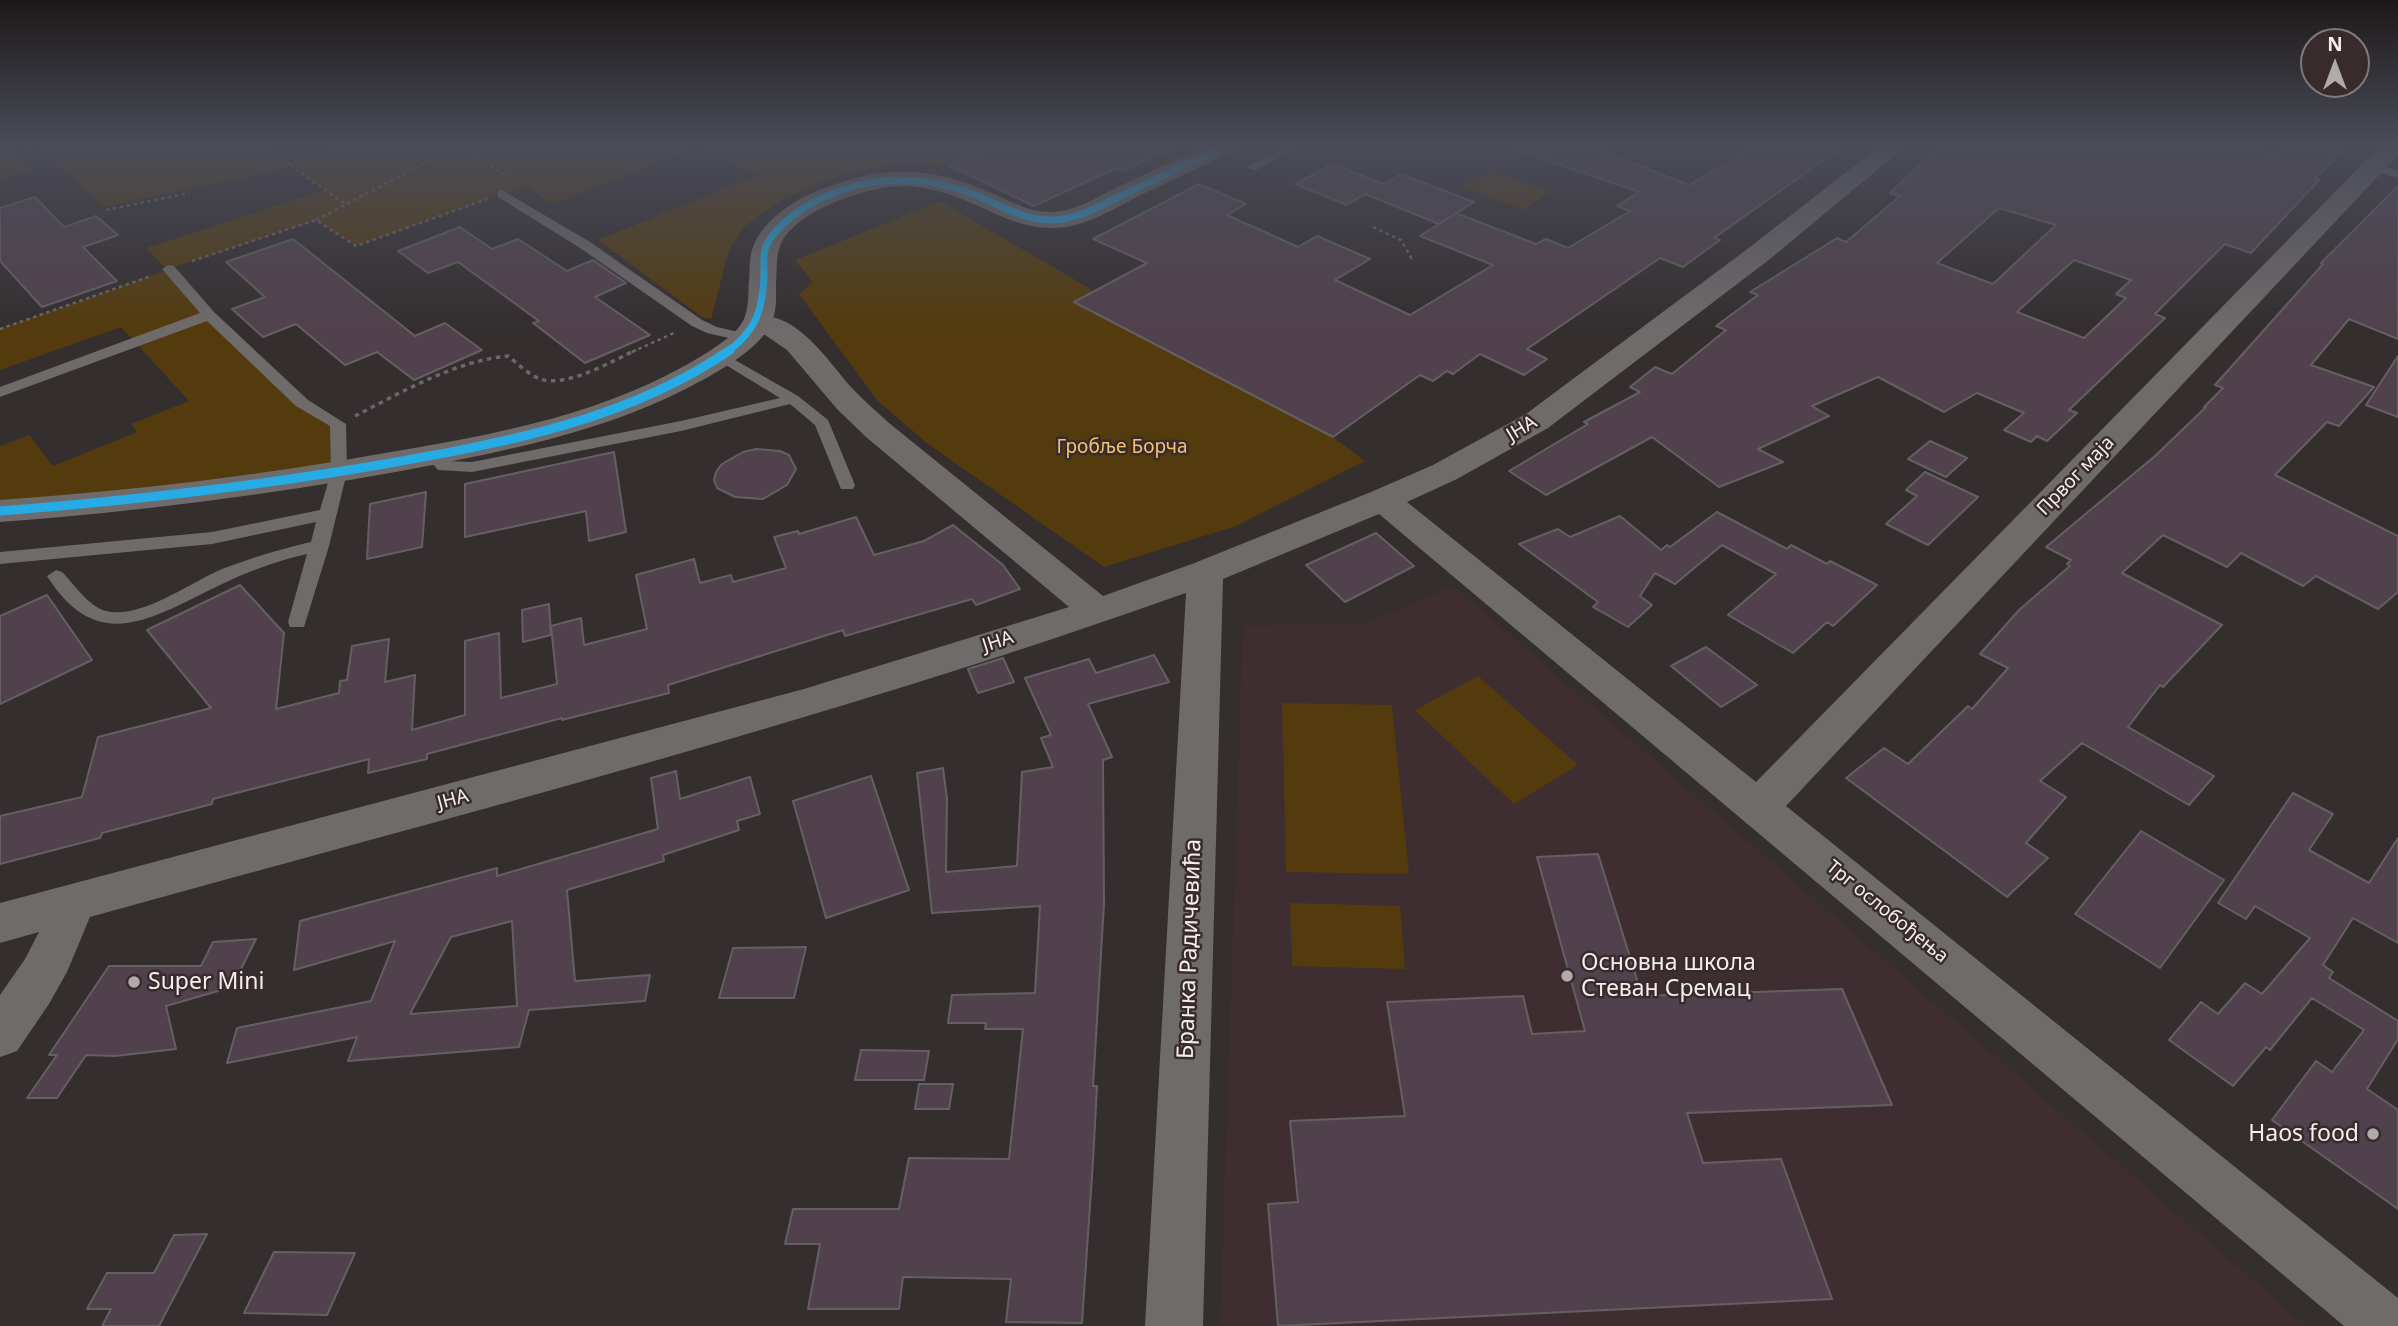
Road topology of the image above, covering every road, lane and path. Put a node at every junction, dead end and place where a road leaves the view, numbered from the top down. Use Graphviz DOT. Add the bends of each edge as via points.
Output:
graph roads {
  1 [pos="125,207"];
  2 [pos="340,207"];
  3 [pos="466,207"];
  4 [pos="523,207"];
  5 [pos="807,207"];
  6 [pos="1000,207"];
  7 [pos="1098,207"];
  8 [pos="1818,207"];
  9 [pos="2344,207"];
  10 [pos="106,211"];
  11 [pos="316,220"];
  12 [pos="1373,228"];
  13 [pos="1413,261"];
  14 [pos="169,270"];
  15 [pos="209,315"];
  16 [pos="697,323"];
  17 [pos="0,329"];
  18 [pos="752,330"];
  19 [pos="721,356"];
  20 [pos="0,392"];
  21 [pos="793,399"];
  22 [pos="338,424"];
  23 [pos="433,455"];
  24 [pos="339,472"];
  25 [pos="847,485"];
  26 [pos="1383,500"];
  27 [pos="0,510"];
  28 [pos="328,514"];
  29 [pos="320,546"];
  30 [pos="0,558"];
  31 [pos="1206,573"];
  32 [pos="56,576"];
  33 [pos="1097,611"];
  34 [pos="297,622"];
  35 [pos="1758,808"];
  36 [pos="71,905"];
  37 [pos="0,923"];
  38 [pos="0,1035"];
  39 [pos="1174,1326"];
  40 [pos="2388,1326"];
  1 -- 10 [label="path"];
  2 -- 11 [label="path"];
  3 -- 11 [label="path" via="356,246"];
  4 -- 16 [label="lane"];
  5 -- 18 [label="street" via="786,220 765,249 762,309"];
  6 -- 7 [label="street" via="1023,217 1060,220"];
  8 -- 26 [label="street, ЈНА" via="1537,421"];
  9 -- 35 [label="street, Првог маја"];
  11 -- 14 [label="path"];
  12 -- 13 [label="path" via="1401,240"];
  14 -- 15 [label="lane"];
  14 -- 17 [label="path"];
  15 -- 20 [label="lane"];
  15 -- 22 [label="lane" via="302,402"];
  16 -- 18 [label="lane" via="712,330"];
  16 -- 22 [label="path" via="569,379 540,379 508,356 486,358"];
  18 -- 19 [label="street"];
  18 -- 33 [label="street" via="773,327 788,337 901,453"];
  19 -- 21 [label="lane"];
  19 -- 23 [label="street" via="684,380 630,405 527,435"];
  21 -- 23 [label="lane" via="472,467 444,466"];
  21 -- 25 [label="lane" via="822,423"];
  22 -- 24 [label="lane"];
  23 -- 24 [label="street"];
  24 -- 27 [label="street" via="205,492"];
  24 -- 28 [label="lane"];
  26 -- 31 [label="street, ЈНА"];
  26 -- 35 [label="street, Трг ослобођења"];
  28 -- 29 [label="lane"];
  28 -- 30 [label="lane" via="212,538"];
  29 -- 32 [label="lane" via="282,553 122,619 96,615"];
  29 -- 34 [label="lane"];
  31 -- 33 [label="street, ЈНА"];
  31 -- 39 [label="street, Бранка Радичевића"];
  33 -- 36 [label="street, ЈНА" via="804,703"];
  35 -- 40 [label="street, Трг ослобођења"];
  36 -- 37 [label="street, ЈНА"];
  36 -- 38 [label="street" via="63,935 46,968"];
}
